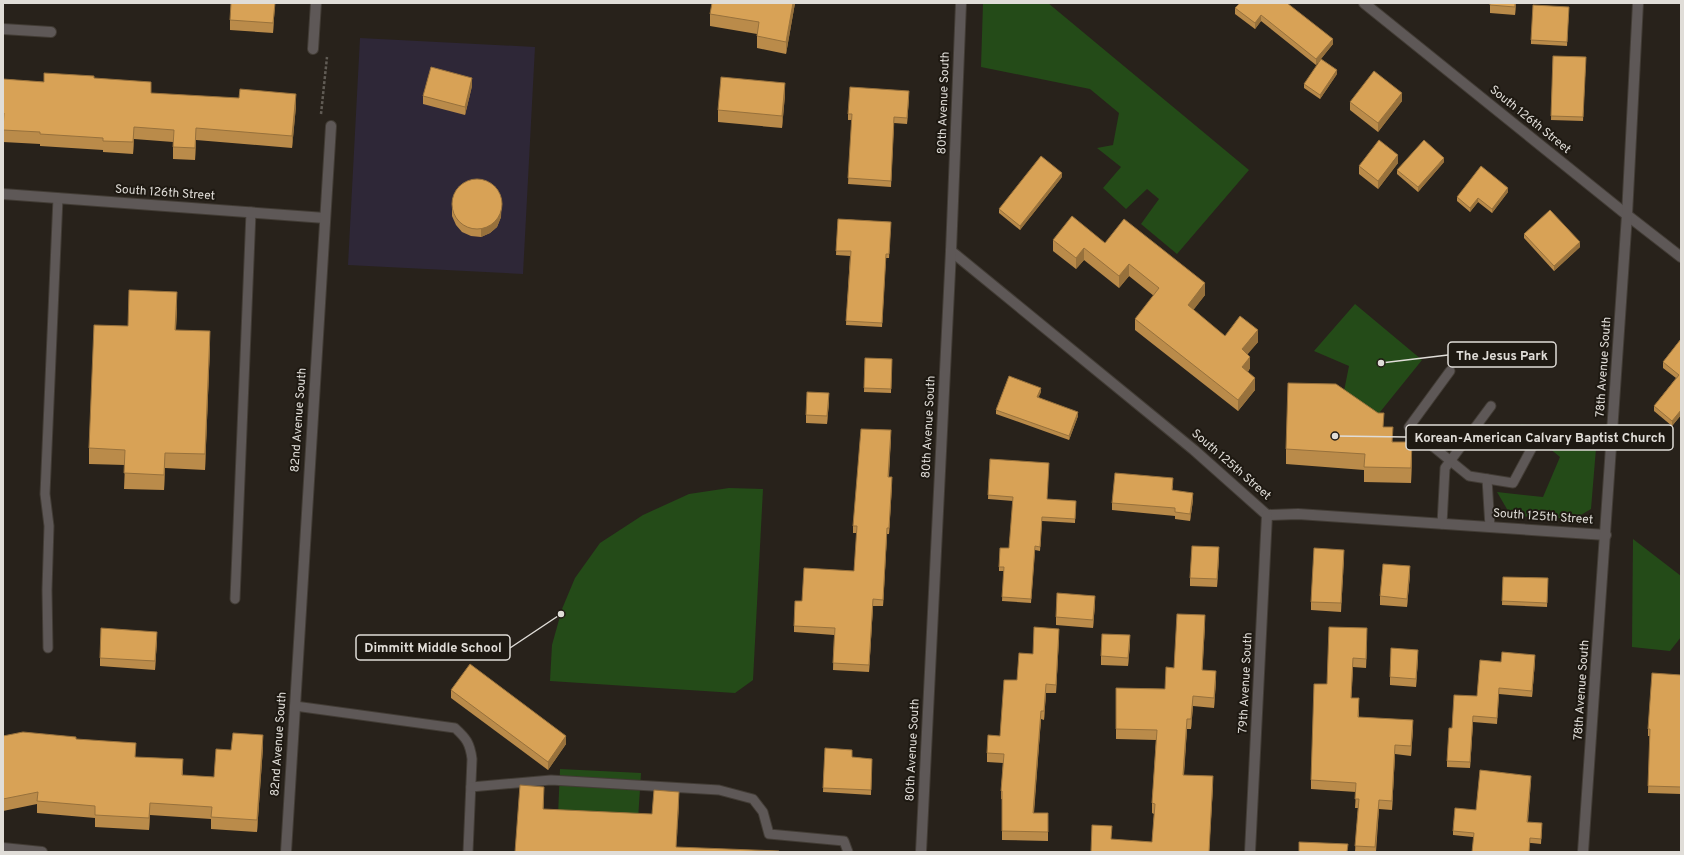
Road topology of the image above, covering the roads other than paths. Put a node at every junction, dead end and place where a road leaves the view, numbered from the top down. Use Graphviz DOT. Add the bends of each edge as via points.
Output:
graph roads {
  1 [pos="316,3"];
  2 [pos="961,3"];
  3 [pos="1364,3"];
  4 [pos="1638,3"];
  5 [pos="3,29"];
  6 [pos="51,32"];
  7 [pos="313,49"];
  8 [pos="331,126"];
  9 [pos="3,194"];
  10 [pos="58,198"];
  11 [pos="251,212"];
  12 [pos="1627,215"];
  13 [pos="325,218"];
  14 [pos="951,251"];
  15 [pos="1681,257"];
  16 [pos="1450,371"];
  17 [pos="1491,406"];
  18 [pos="1535,442"];
  19 [pos="1450,460"];
  20 [pos="1487,479"];
  21 [pos="1268,515"];
  22 [pos="1442,524"];
  23 [pos="1490,527"];
  24 [pos="1606,535"];
  25 [pos="235,599"];
  26 [pos="48,648"];
  27 [pos="295,706"];
  28 [pos="471,787"];
  29 [pos="3,848"];
  30 [pos="42,852"];
  31 [pos="286,852"];
  32 [pos="468,852"];
  33 [pos="848,852"];
  34 [pos="921,852"];
  35 [pos="1250,852"];
  36 [pos="1584,852"];
  1 -- 7 [label="street"];
  2 -- 14 [label="street, 80th Avenue South"];
  3 -- 12 [label="street, South 126th Street"];
  4 -- 12 [label="street, 78th Avenue South"];
  5 -- 6 [label="street"];
  8 -- 13 [label="street, 82nd Avenue South"];
  9 -- 10 [label="street, South 126th Street"];
  10 -- 11 [label="street, South 126th Street"];
  10 -- 26 [label="lane" via="45,494 49,526"];
  11 -- 13 [label="street, South 126th Street"];
  11 -- 25 [label="lane"];
  12 -- 15 [label="street, South 126th Street"];
  12 -- 24 [label="street, 78th Avenue South"];
  13 -- 27 [label="street, 82nd Avenue South"];
  14 -- 21 [label="street, South 125th Street" via="1194,450"];
  14 -- 34 [label="street, 80th Avenue South"];
  16 -- 19 [label="lane" via="1408,427"];
  17 -- 19 [label="lane"];
  18 -- 20 [label="lane" via="1513,483"];
  19 -- 20 [label="lane" via="1470,476"];
  19 -- 22 [label="lane" via="1445,468"];
  20 -- 23 [label="lane"];
  21 -- 22 [label="street, South 125th Street" via="1298,514"];
  21 -- 35 [label="street, 79th Avenue South"];
  22 -- 23 [label="street, South 125th Street"];
  23 -- 24 [label="street, South 125th Street"];
  24 -- 36 [label="street, 78th Avenue South"];
  27 -- 28 [label="lane" via="455,728 471,746"];
  27 -- 31 [label="street, 82nd Avenue South"];
  28 -- 32 [label="lane"];
  28 -- 33 [label="lane" via="551,780 719,790 753,800 763,812 768,834 844,841"];
  29 -- 30 [label="street"];
}
